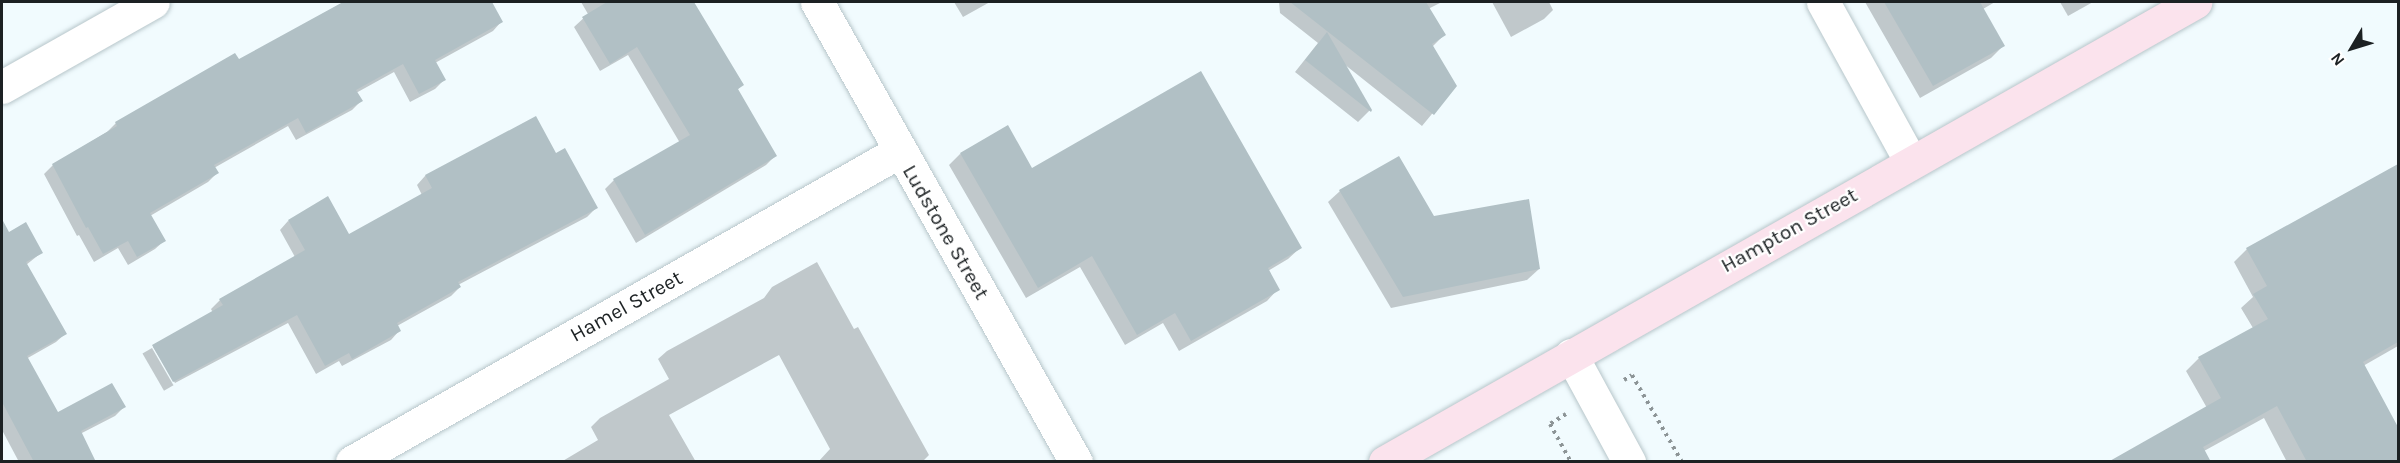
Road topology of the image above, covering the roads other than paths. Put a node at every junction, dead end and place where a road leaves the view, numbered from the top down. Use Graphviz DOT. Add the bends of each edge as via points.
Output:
graph roads {
  1 [pos="153,2"];
  2 [pos="817,2"];
  3 [pos="1823,2"];
  4 [pos="2195,2"];
  5 [pos="2,87"];
  6 [pos="900,151"];
  7 [pos="1911,162"];
  8 [pos="1571,355"];
  9 [pos="352,462"];
  10 [pos="1076,462"];
  11 [pos="1385,462"];
  12 [pos="1629,462"];
  1 -- 5 [label="street"];
  2 -- 6 [label="street, Ludstone Street"];
  3 -- 7 [label="street"];
  4 -- 7 [label="main road, Hampton Street"];
  6 -- 9 [label="street, Hamel Street"];
  6 -- 10 [label="street, Ludstone Street"];
  7 -- 8 [label="main road, Hampton Street"];
  8 -- 11 [label="main road, Hampton Street"];
  8 -- 12 [label="street"];
}
